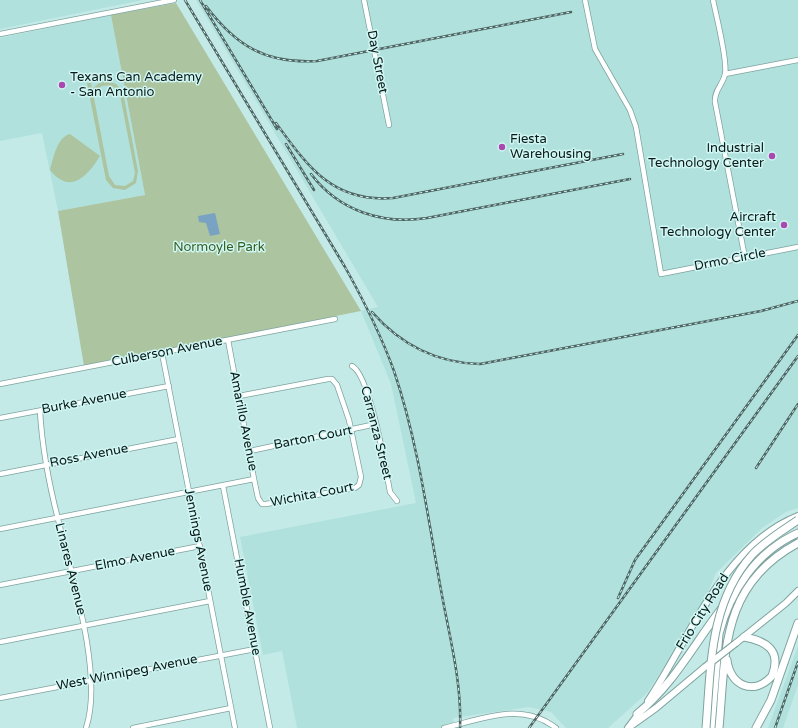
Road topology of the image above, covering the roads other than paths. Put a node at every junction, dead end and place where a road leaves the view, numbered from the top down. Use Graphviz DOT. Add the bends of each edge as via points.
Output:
graph roads {
  1 [pos="174,0"];
  2 [pos="364,0"];
  3 [pos="585,0"];
  4 [pos="713,0"];
  5 [pos="0,34"];
  6 [pos="798,60"];
  7 [pos="725,74"];
  8 [pos="389,125"];
  9 [pos="798,247"];
  10 [pos="744,258"];
  11 [pos="335,319"];
  12 [pos="228,340"];
  13 [pos="162,353"];
  14 [pos="352,366"];
  15 [pos="0,384"];
  16 [pos="169,386"];
  17 [pos="239,396"];
  18 [pos="40,411"];
  19 [pos="0,418"];
  20 [pos="376,424"];
  21 [pos="351,431"];
  22 [pos="179,439"];
  23 [pos="250,451"];
  24 [pos="46,465"];
  25 [pos="0,474"];
  26 [pos="254,480"];
  27 [pos="223,486"];
  28 [pos="189,492"];
  29 [pos="396,501"];
  30 [pos="260,502"];
  31 [pos="798,516"];
  32 [pos="57,518"];
  33 [pos="798,520"];
  34 [pos="0,529"];
  35 [pos="798,533"];
  36 [pos="798,543"];
  37 [pos="200,546"];
  38 [pos="72,571"];
  39 [pos="0,585"];
  40 [pos="737,589"];
  41 [pos="798,591"];
  42 [pos="210,601"];
  43 [pos="798,623"];
  44 [pos="84,625"];
  45 [pos="744,637"];
  46 [pos="0,642"];
  47 [pos="727,642"];
  48 [pos="255,649"];
  49 [pos="220,655"];
  50 [pos="91,680"];
  51 [pos="0,698"];
  52 [pos="231,708"];
  53 [pos="637,714"];
  54 [pos="86,728"];
  55 [pos="132,728"];
  56 [pos="235,728"];
  57 [pos="270,728"];
  58 [pos="444,728"];
  59 [pos="556,728"];
  60 [pos="628,728"];
  61 [pos="706,728"];
  62 [pos="711,728"];
  63 [pos="719,728"];
  64 [pos="756,728"];
  1 -- 5 [label="street"];
  2 -- 8 [label="street, Day Street"];
  3 -- 10 [label="street, Drmo Circle" via="595,49 630,110 636,127 661,274"];
  4 -- 7 [label="street"];
  6 -- 7 [label="street"];
  7 -- 10 [label="street" via="716,92 715,102"];
  9 -- 10 [label="street, Drmo Circle"];
  11 -- 12 [label="street, Culberson Avenue"];
  12 -- 13 [label="street, Culberson Avenue"];
  12 -- 17 [label="street, Amarillo Avenue"];
  13 -- 15 [label="street, Culberson Avenue"];
  13 -- 16 [label="street, Jennings Avenue"];
  14 -- 20 [label="street, Carranza Street" via="360,372"];
  16 -- 18 [label="street, Burke Avenue"];
  16 -- 22 [label="street, Jennings Avenue"];
  17 -- 21 [label="street" via="328,379 335,382"];
  17 -- 23 [label="street, Amarillo Avenue"];
  18 -- 19 [label="street, Burke Avenue"];
  18 -- 24 [label="street, Linares Avenue"];
  20 -- 21 [label="street, Barton Court"];
  20 -- 29 [label="street, Carranza Street" via="390,492"];
  21 -- 23 [label="street, Barton Court"];
  21 -- 30 [label="street, Wichita Court" via="361,481 354,488 266,504"];
  22 -- 24 [label="street, Ross Avenue"];
  22 -- 28 [label="street, Jennings Avenue"];
  23 -- 26 [label="street, Amarillo Avenue"];
  24 -- 25 [label="street, Ross Avenue"];
  24 -- 32 [label="street, Linares Avenue"];
  26 -- 27 [label="street"];
  26 -- 30 [label="street, Amarillo Avenue"];
  27 -- 28 [label="street"];
  27 -- 48 [label="street, Humble Avenue"];
  28 -- 32 [label="street"];
  28 -- 37 [label="street, Jennings Avenue"];
  31 -- 53 [label="main road, Frio City Road" via="763,536 731,567 656,689"];
  32 -- 34 [label="street"];
  32 -- 38 [label="street, Linares Avenue"];
  33 -- 61 [label="highway, bridge" via="753,555 730,586 722,604 713,643"];
  35 -- 40 [label="highway" via="765,554"];
  36 -- 47 [label="highway" via="775,558 753,581 734,613"];
  37 -- 38 [label="street, Elmo Avenue"];
  37 -- 42 [label="street, Jennings Avenue"];
  38 -- 39 [label="street, Elmo Avenue"];
  38 -- 44 [label="street, Linares Avenue"];
  40 -- 53 [label="highway" via="669,683"];
  40 -- 62 [label="highway" via="719,634"];
  41 -- 45 [label="main road, Frio City Road"];
  42 -- 44 [label="street"];
  42 -- 49 [label="street, Jennings Avenue"];
  43 -- 64 [label="highway" via="771,700"];
  44 -- 46 [label="street"];
  44 -- 50 [label="street, Linares Avenue"];
  45 -- 47 [label="highway" via="764,642 773,653 775,666 772,676 760,686 746,687 732,676 728,667"];
  45 -- 60 [label="main road, Frio City Road, bridge"];
  47 -- 63 [label="highway"];
  48 -- 49 [label="street, West Winnipeg Avenue"];
  48 -- 57 [label="street, Humble Avenue"];
  49 -- 50 [label="street, West Winnipeg Avenue"];
  49 -- 52 [label="street, Jennings Avenue"];
  50 -- 51 [label="street, West Winnipeg Avenue"];
  50 -- 54 [label="street, Linares Avenue" via="91,711"];
  52 -- 55 [label="street"];
  52 -- 56 [label="street, Jennings Avenue"];
  53 -- 60 [label="main road, Frio City Road"];
  58 -- 59 [label="street" via="513,713 533,716"];
}
